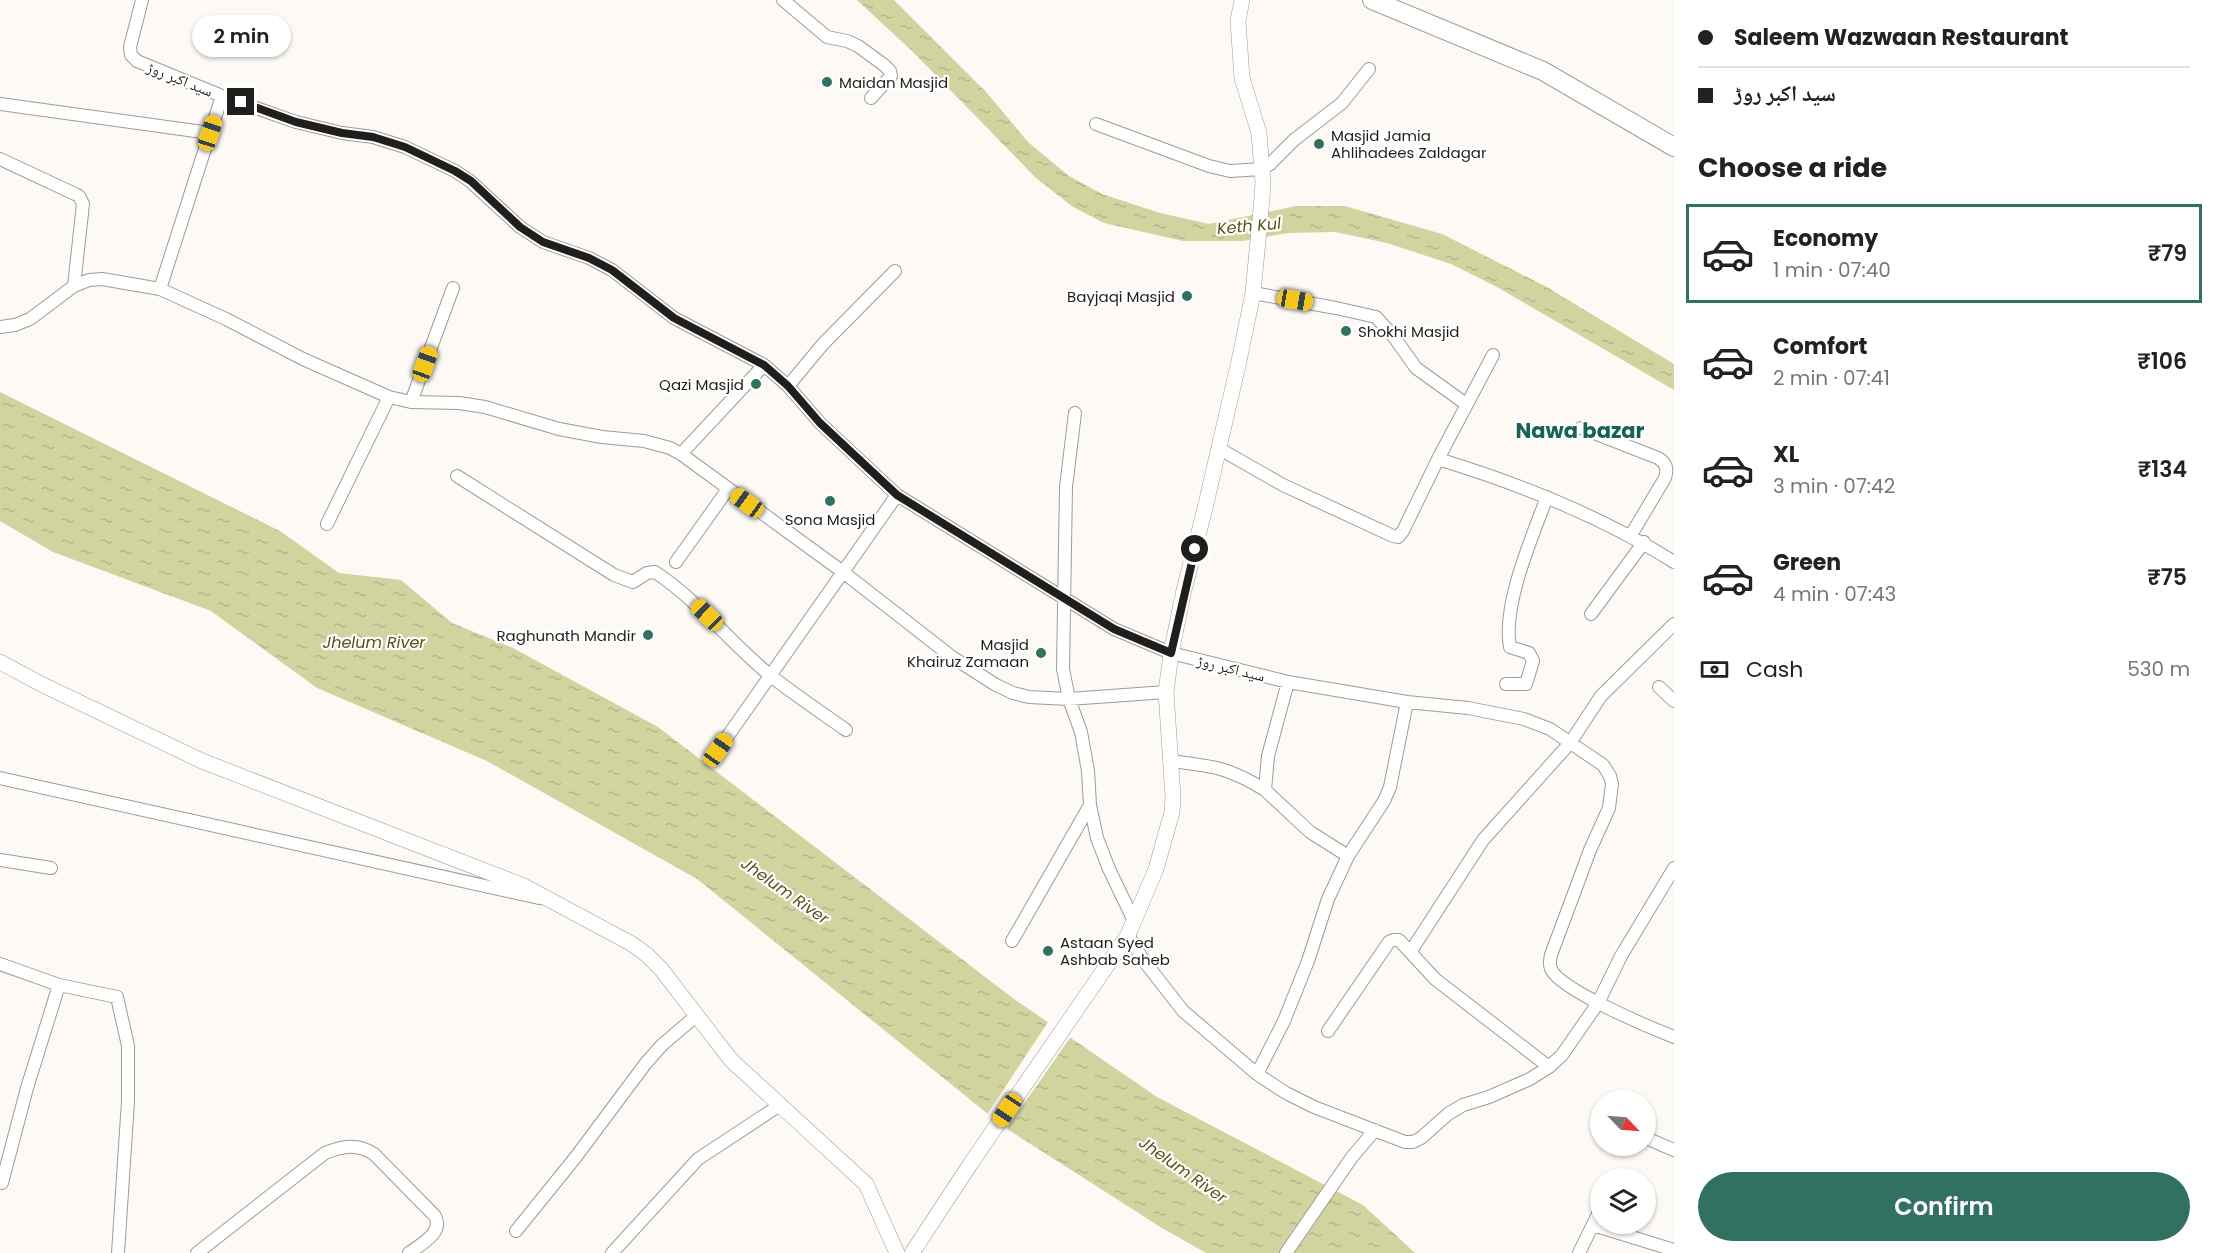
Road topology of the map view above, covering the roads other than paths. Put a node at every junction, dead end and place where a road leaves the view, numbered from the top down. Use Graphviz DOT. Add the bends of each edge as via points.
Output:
graph roads {
  1 [pos="142,0"];
  2 [pos="783,0"];
  3 [pos="1242,0"];
  4 [pos="1372,0"];
  5 [pos="1369,69"];
  6 [pos="222,96"];
  7 [pos="871,98"];
  8 [pos="0,104"];
  9 [pos="1096,124"];
  10 [pos="210,133"];
  11 [pos="1674,147"];
  12 [pos="0,159"];
  13 [pos="1262,169"];
  14 [pos="895,271"];
  15 [pos="74,286"];
  16 [pos="453,288"];
  17 [pos="160,289"];
  18 [pos="1253,293"];
  19 [pos="0,327"];
  20 [pos="1493,355"];
  21 [pos="764,365"];
  22 [pos="788,386"];
  23 [pos="389,397"];
  24 [pos="411,402"];
  25 [pos="1466,404"];
  26 [pos="1075,413"];
  27 [pos="1581,428"];
  28 [pos="1218,448"];
  29 [pos="681,454"];
  30 [pos="1438,459"];
  31 [pos="457,476"];
  32 [pos="728,489"];
  33 [pos="897,495"];
  34 [pos="1547,497"];
  35 [pos="327,524"];
  36 [pos="1631,535"];
  37 [pos="1644,542"];
  38 [pos="676,562"];
  39 [pos="1674,562"];
  40 [pos="843,572"];
  41 [pos="1066,599"];
  42 [pos="1591,614"];
  43 [pos="1674,624"];
  44 [pos="1171,653"];
  45 [pos="0,662"];
  46 [pos="770,676"];
  47 [pos="1288,682"];
  48 [pos="1506,684"];
  49 [pos="1659,687"];
  50 [pos="1166,692"];
  51 [pos="1069,699"];
  52 [pos="1674,701"];
  53 [pos="1407,702"];
  54 [pos="846,730"];
  55 [pos="1570,743"];
  56 [pos="718,750"];
  57 [pos="1170,760"];
  58 [pos="0,778"];
  59 [pos="1265,790"];
  60 [pos="1090,806"];
  61 [pos="1348,856"];
  62 [pos="0,860"];
  63 [pos="51,868"];
  64 [pos="1674,868"];
  65 [pos="552,901"];
  66 [pos="1131,928"];
  67 [pos="1012,941"];
  68 [pos="1411,951"];
  69 [pos="0,964"];
  70 [pos="59,985"];
  71 [pos="1598,1003"];
  72 [pos="696,1016"];
  73 [pos="1328,1031"];
  74 [pos="1674,1037"];
  75 [pos="1549,1067"];
  76 [pos="1257,1074"];
  77 [pos="780,1105"];
  78 [pos="1375,1130"];
  79 [pos="1656,1142"];
  80 [pos="1674,1150"];
  81 [pos="3,1183"];
  82 [pos="516,1231"];
  83 [pos="1590,1231"];
  84 [pos="1622,1234"];
  85 [pos="1674,1250"];
  86 [pos="118,1253"];
  87 [pos="197,1253"];
  88 [pos="409,1253"];
  89 [pos="612,1253"];
  90 [pos="897,1253"];
  91 [pos="912,1253"];
  92 [pos="1286,1253"];
  93 [pos="1579,1253"];
  1 -- 6 [label="street, سید اکبر روڑ" via="131,55 144,65"];
  2 -- 7 [label="street" via="826,37 858,46 890,71 891,76"];
  3 -- 13 [label="street" via="1238,21 1242,78 1259,133"];
  4 -- 11 [label="main road" via="1543,71"];
  5 -- 13 [label="street" via="1342,103"];
  6 -- 10 [label="street"];
  6 -- 21 [label="street, سید اکبر روڑ" via="296,122 405,147 455,171 543,242 612,270 674,318"];
  8 -- 10 [label="street"];
  9 -- 13 [label="street" via="1209,166 1230,171"];
  10 -- 17 [label="street"];
  12 -- 15 [label="street" via="82,200"];
  13 -- 18 [label="street"];
  14 -- 22 [label="street"];
  15 -- 17 [label="street" via="102,279"];
  15 -- 19 [label="street" via="30,319"];
  16 -- 24 [label="street"];
  17 -- 23 [label="street"];
  18 -- 25 [label="street" via="1376,317 1416,368"];
  18 -- 28 [label="street"];
  20 -- 25 [label="street"];
  21 -- 22 [label="street, سید اکبر روڑ"];
  21 -- 29 [label="street"];
  22 -- 33 [label="street, سید اکبر روڑ" via="820,423"];
  23 -- 24 [label="street"];
  23 -- 35 [label="street"];
  24 -- 29 [label="street" via="484,406 559,429 644,441"];
  25 -- 30 [label="street"];
  26 -- 41 [label="street" via="1066,487"];
  27 -- 36 [label="street" via="1664,462 1667,467 1665,478"];
  28 -- 30 [label="street" via="1283,485 1398,537"];
  28 -- 44 [label="street"];
  29 -- 32 [label="street"];
  30 -- 34 [label="street"];
  31 -- 46 [label="street" via="614,575 633,582 655,572 688,597"];
  32 -- 38 [label="street"];
  32 -- 40 [label="street"];
  33 -- 40 [label="street"];
  33 -- 41 [label="street, سید اکبر روڑ"];
  34 -- 36 [label="street"];
  34 -- 48 [label="street" via="1517,582 1511,612 1509,647 1528,653 1533,661 1526,684"];
  36 -- 37 [label="street"];
  37 -- 39 [label="street"];
  37 -- 42 [label="street"];
  40 -- 46 [label="street"];
  40 -- 51 [label="street" via="952,657 996,685 1029,697"];
  41 -- 44 [label="street, سید اکبر روڑ" via="1114,629"];
  41 -- 51 [label="street" via="1063,669"];
  43 -- 55 [label="street" via="1601,696"];
  44 -- 47 [label="street, سید اکبر روڑ"];
  44 -- 50 [label="street"];
  45 -- 65 [label="street" via="202,761 524,886"];
  46 -- 54 [label="street"];
  46 -- 56 [label="street"];
  47 -- 53 [label="street, سید اکبر روڑ"];
  47 -- 59 [label="street" via="1268,756"];
  49 -- 52 [label="street"];
  50 -- 51 [label="street"];
  50 -- 57 [label="street"];
  51 -- 60 [label="street" via="1081,732"];
  53 -- 55 [label="street, سید اکبر روڑ" via="1524,719 1550,729"];
  53 -- 61 [label="street" via="1389,788"];
  55 -- 68 [label="street" via="1483,840"];
  55 -- 71 [label="street, سید اکبر روڑ" via="1603,765 1612,784 1609,808 1551,955 1551,969"];
  57 -- 59 [label="street" via="1223,768"];
  57 -- 66 [label="street" via="1172,812 1156,869"];
  58 -- 65 [label="street"];
  59 -- 61 [label="street" via="1310,832"];
  60 -- 66 [label="street" via="1096,838"];
  60 -- 67 [label="street"];
  61 -- 76 [label="street" via="1328,899 1284,1021"];
  62 -- 63 [label="street"];
  64 -- 71 [label="street" via="1621,956"];
  65 -- 72 [label="street" via="632,944 671,981"];
  66 -- 76 [label="street" via="1144,961 1183,1011"];
  66 -- 91 [label="street"];
  68 -- 73 [label="street" via="1398,940 1389,942"];
  68 -- 75 [label="street" via="1435,979"];
  69 -- 70 [label="street"];
  70 -- 81 [label="street"];
  70 -- 86 [label="street" via="117,997 126,1028 128,1101"];
  71 -- 74 [label="street"];
  71 -- 75 [label="street"];
  72 -- 77 [label="street" via="731,1060"];
  72 -- 82 [label="street" via="646,1063"];
  75 -- 78 [label="street" via="1530,1079 1463,1105 1413,1142 1405,1143"];
  76 -- 78 [label="street" via="1314,1107"];
  77 -- 89 [label="street" via="698,1159"];
  77 -- 90 [label="street" via="866,1184"];
  78 -- 92 [label="street"];
  79 -- 80 [label="street"];
  83 -- 93 [label="street"];
  84 -- 85 [label="street"];
  87 -- 88 [label="street" via="326,1154 353,1146 374,1154 435,1216 438,1229"];
}
